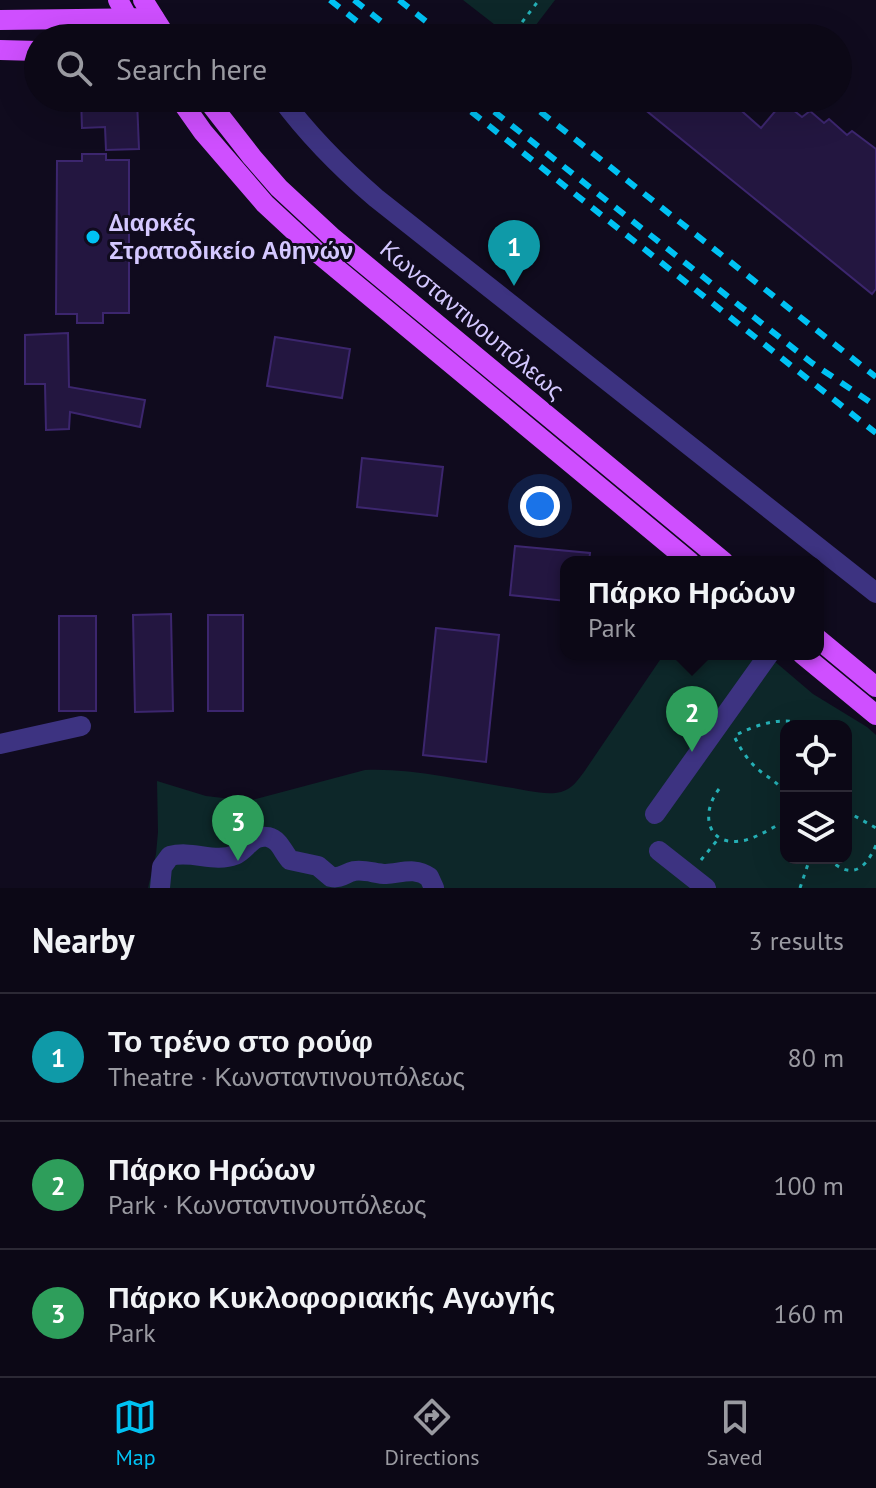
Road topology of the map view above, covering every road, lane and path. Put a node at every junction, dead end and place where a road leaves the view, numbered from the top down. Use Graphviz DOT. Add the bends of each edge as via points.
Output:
graph roads {
  1 [pos="118,0"];
  2 [pos="539,0"];
  3 [pos="148,9"];
  4 [pos="129,19"];
  5 [pos="0,20"];
  6 [pos="132,24"];
  7 [pos="521,24"];
  8 [pos="0,50"];
  9 [pos="24,51"];
  10 [pos="189,112"];
  11 [pos="217,112"];
  12 [pos="292,112"];
  13 [pos="683,556"];
  14 [pos="717,556"];
  15 [pos="876,593"];
  16 [pos="824,644"];
  17 [pos="765,660"];
  18 [pos="809,660"];
  19 [pos="876,687"];
  20 [pos="876,715"];
  21 [pos="780,722"];
  22 [pos="81,726"];
  23 [pos="0,744"];
  24 [pos="780,786"];
  25 [pos="719,789"];
  26 [pos="655,814"];
  27 [pos="852,814"];
  28 [pos="780,824"];
  29 [pos="876,828"];
  30 [pos="719,837"];
  31 [pos="876,845"];
  32 [pos="659,851"];
  33 [pos="808,864"];
  34 [pos="835,864"];
  35 [pos="699,883"];
  36 [pos="160,888"];
  37 [pos="434,888"];
  38 [pos="800,888"];
  1 -- 4 [label="main road"];
  2 -- 7 [label="path"];
  3 -- 4 [label="main road"];
  4 -- 5 [label="main road"];
  4 -- 6 [label="main road"];
  8 -- 9 [label="main road"];
  10 -- 13 [label="main road, Κωνσταντινουπόλεως" via="236,172 297,234"];
  11 -- 14 [label="main road, Κωνσταντινουπόλεως" via="279,188 333,238"];
  12 -- 15 [label="street" via="312,139 376,198"];
  16 -- 19 [label="main road"];
  17 -- 26 [label="street"];
  18 -- 20 [label="main road"];
  21 -- 24 [label="path" via="735,736 751,763"];
  22 -- 23 [label="street"];
  25 -- 30 [label="path" via="708,819"];
  27 -- 29 [label="path"];
  28 -- 30 [label="path" via="745,840"];
  30 -- 35 [label="path" via="699,862"];
  31 -- 34 [label="path" via="859,868 852,871"];
  32 -- 35 [label="street"];
  33 -- 38 [label="path"];
  36 -- 37 [label="street" via="162,867 170,856 218,858 236,854 260,837 278,842 290,860 318,866 331,877 408,870 429,877"];
}
